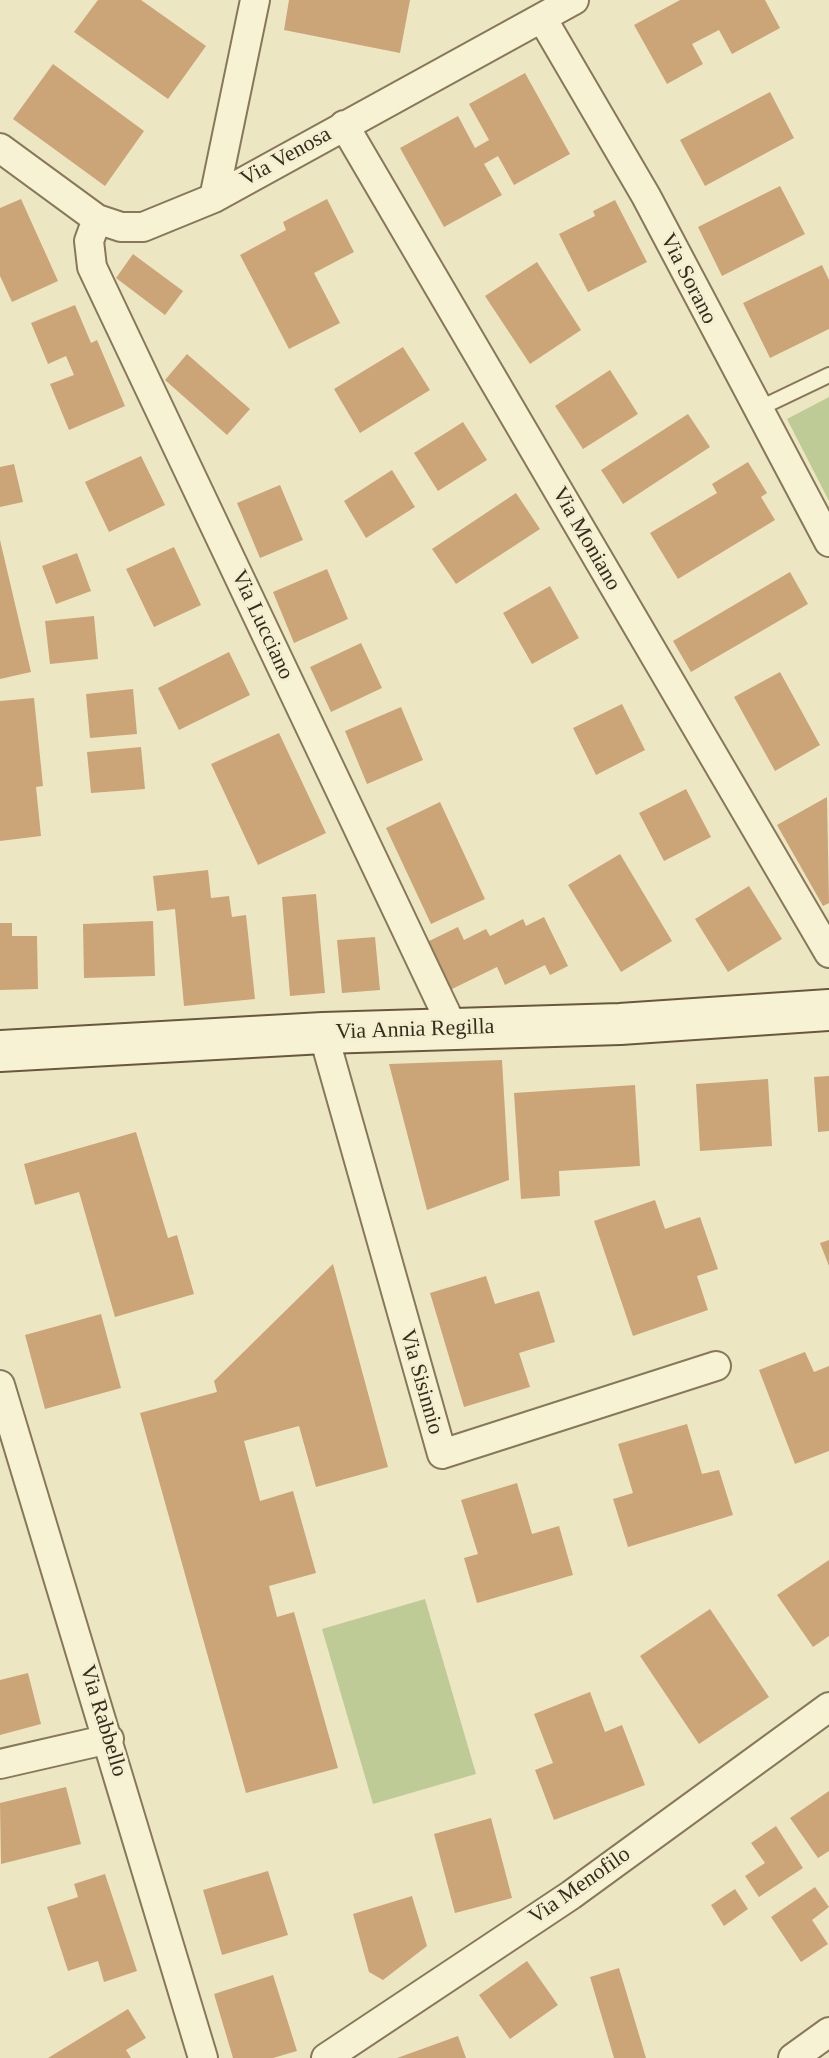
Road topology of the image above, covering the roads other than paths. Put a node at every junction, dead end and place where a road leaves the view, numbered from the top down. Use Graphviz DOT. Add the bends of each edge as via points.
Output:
graph roads {
  1 [pos="255,0"];
  2 [pos="574,0"];
  3 [pos="542,18"];
  4 [pos="344,125"];
  5 [pos="0,148"];
  6 [pos="214,198"];
  7 [pos="97,219"];
  8 [pos="829,375"];
  9 [pos="756,410"];
  10 [pos="829,542"];
  11 [pos="829,953"];
  12 [pos="829,1010"];
  13 [pos="453,1028"];
  14 [pos="323,1033"];
  15 [pos="0,1051"];
  16 [pos="716,1366"];
  17 [pos="0,1385"];
  18 [pos="829,1707"];
  19 [pos="109,1739"];
  20 [pos="0,1764"];
  21 [pos="829,2032"];
  22 [pos="203,2058"];
  23 [pos="326,2058"];
  24 [pos="793,2058"];
  1 -- 6 [label="street"];
  2 -- 3 [label="street, Via Venosa"];
  3 -- 4 [label="street, Via Venosa"];
  3 -- 9 [label="street, Via Sorano" via="646,196"];
  4 -- 6 [label="street, Via Venosa"];
  4 -- 11 [label="street, Via Moniano"];
  5 -- 7 [label="street, Via Venosa"];
  6 -- 7 [label="street, Via Venosa" via="143,227"];
  7 -- 13 [label="street, Via Lucciano" via="89,241 92,267"];
  8 -- 9 [label="lane"];
  9 -- 10 [label="street, Via Sorano"];
  12 -- 13 [label="street, Via Annia Regilla"];
  13 -- 14 [label="street, Via Annia Regilla"];
  14 -- 15 [label="street, Via Annia Regilla"];
  14 -- 16 [label="street, Via Sisinnio" via="442,1454"];
  17 -- 19 [label="street, Via Rabbello"];
  18 -- 23 [label="street, Via Menofilo" via="571,1895"];
  19 -- 20 [label="street"];
  19 -- 22 [label="street, Via Rabbello"];
  21 -- 24 [label="street"];
}
